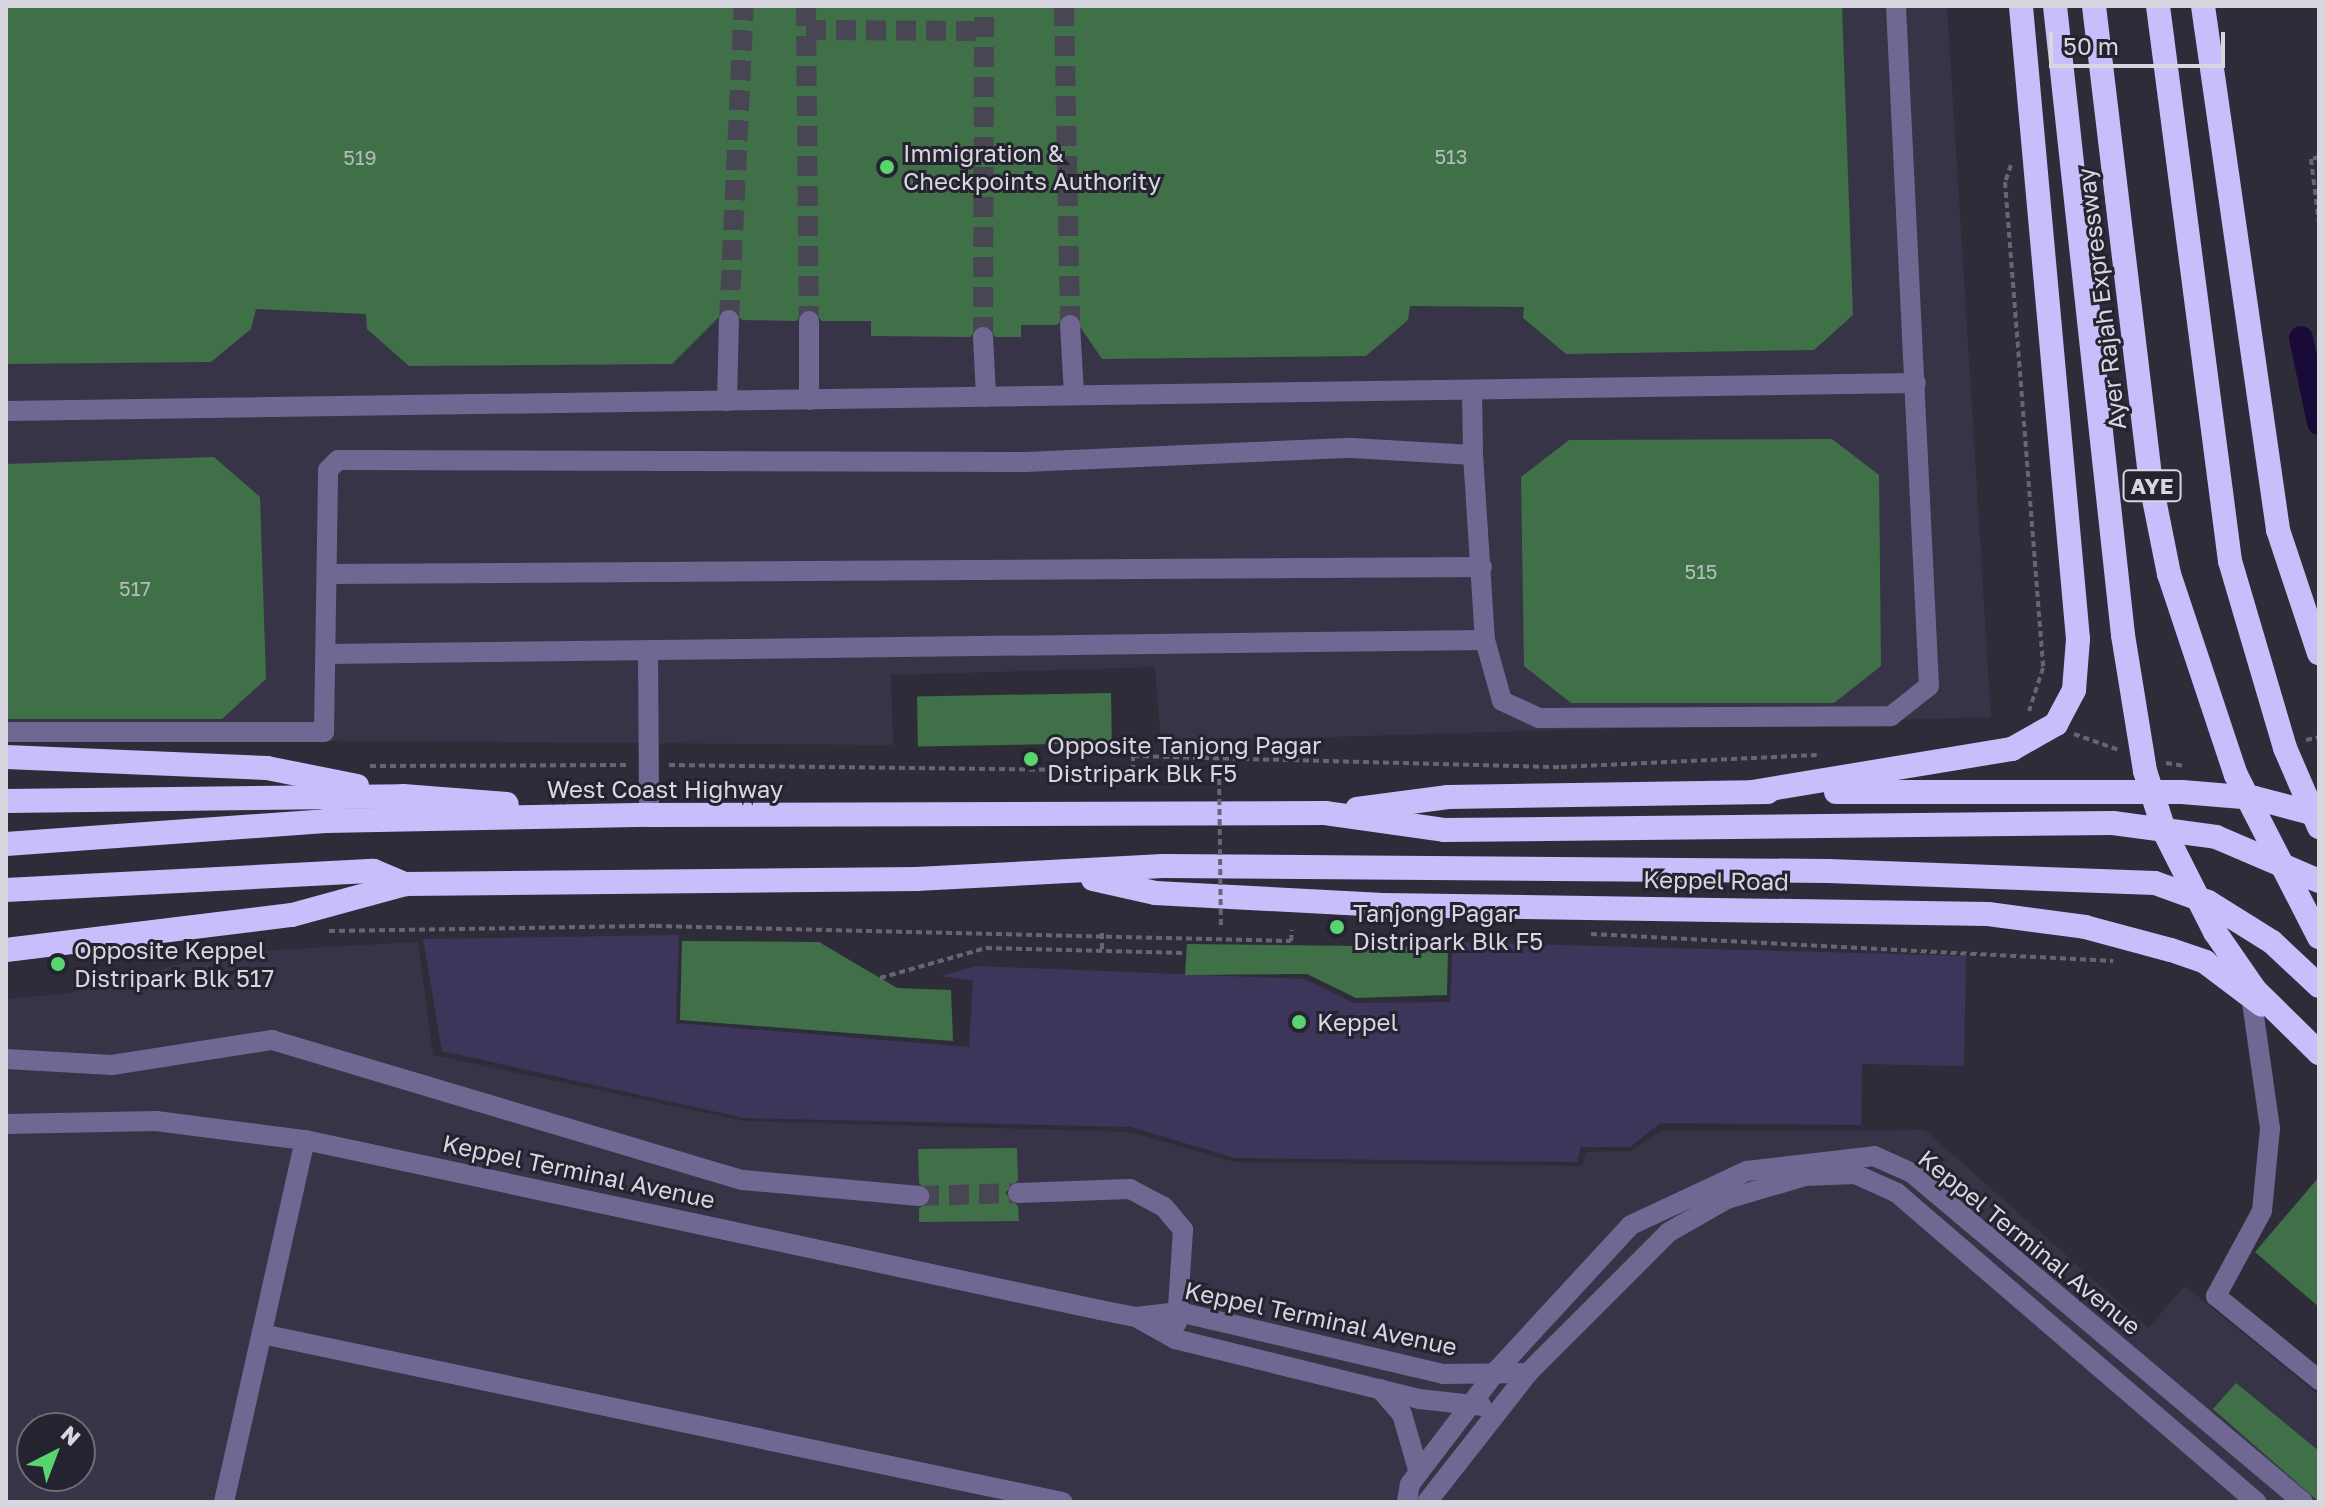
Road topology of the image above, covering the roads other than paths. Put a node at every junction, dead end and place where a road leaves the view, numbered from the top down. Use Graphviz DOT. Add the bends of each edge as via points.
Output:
graph roads {
  1 [pos="1896,6"];
  2 [pos="2021,6"];
  3 [pos="2055,6"];
  4 [pos="2094,6"];
  5 [pos="2158,6"];
  6 [pos="2203,6"];
  7 [pos="729,320"];
  8 [pos="809,321"];
  9 [pos="1070,325"];
  10 [pos="983,337"];
  11 [pos="1916,383"];
  12 [pos="1472,390"];
  13 [pos="1074,395"];
  14 [pos="986,397"];
  15 [pos="809,400"];
  16 [pos="727,401"];
  17 [pos="6,411"];
  18 [pos="1473,455"];
  19 [pos="1482,567"];
  20 [pos="327,574"];
  21 [pos="1485,640"];
  22 [pos="648,653"];
  23 [pos="2319,653"];
  24 [pos="328,654"];
  25 [pos="6,732"];
  26 [pos="6,757"];
  27 [pos="1752,792"];
  28 [pos="403,796"];
  29 [pos="6,801"];
  30 [pos="1325,813"];
  31 [pos="649,815"];
  32 [pos="2319,815"];
  33 [pos="2319,827"];
  34 [pos="6,844"];
  35 [pos="1075,875"];
  36 [pos="2319,881"];
  37 [pos="405,884"];
  38 [pos="6,890"];
  39 [pos="2319,937"];
  40 [pos="6,950"];
  41 [pos="2319,986"];
  42 [pos="2251,995"];
  43 [pos="2319,1053"];
  44 [pos="6,1059"];
  45 [pos="6,1124"];
  46 [pos="305,1140"];
  47 [pos="1018,1193"];
  48 [pos="919,1196"];
  49 [pos="1179,1312"];
  50 [pos="1136,1317"];
  51 [pos="262,1334"];
  52 [pos="1175,1339"];
  53 [pos="1498,1369"];
  54 [pos="1528,1373"];
  55 [pos="2319,1380"];
  56 [pos="1380,1389"];
  57 [pos="1471,1405"];
  58 [pos="1504,1407"];
  59 [pos="1419,1473"];
  60 [pos="224,1502"];
  61 [pos="1063,1502"];
  62 [pos="1407,1502"];
  63 [pos="1427,1502"];
  64 [pos="2256,1502"];
  65 [pos="2303,1502"];
  1 -- 11 [label="lane"];
  2 -- 27 [label="highway" via="2078,639 2074,690 2056,724 2012,749 1973,760"];
  3 -- 43 [label="highway, bridge" via="2123,635 2145,771 2165,833 2215,932 2255,990"];
  4 -- 39 [label="highway, Ayer Rajah Expressway / AYE, bridge" via="2152,489 2169,574 2236,775"];
  5 -- 33 [label="highway, AYE, bridge" via="2230,561 2280,735"];
  6 -- 23 [label="highway" via="2278,530"];
  7 -- 16 [label="lane"];
  8 -- 15 [label="lane"];
  9 -- 13 [label="lane"];
  10 -- 14 [label="lane"];
  11 -- 12 [label="lane"];
  11 -- 21 [label="lane" via="1930,660 1929,686 1913,703 1891,716 1539,718 1502,701"];
  12 -- 13 [label="lane"];
  12 -- 18 [label="lane"];
  13 -- 14 [label="lane"];
  14 -- 15 [label="lane"];
  15 -- 16 [label="lane"];
  16 -- 17 [label="lane"];
  18 -- 19 [label="lane"];
  18 -- 20 [label="lane" via="1352,448 1025,462 338,460 328,470"];
  19 -- 20 [label="lane"];
  19 -- 21 [label="lane"];
  20 -- 24 [label="lane"];
  21 -- 22 [label="lane"];
  22 -- 24 [label="lane"];
  22 -- 31 [label="lane"];
  24 -- 25 [label="lane" via="324,732"];
  26 -- 28 [label="highway" via="267,768"];
  27 -- 30 [label="highway" via="1448,797"];
  27 -- 32 [label="highway" via="2182,792 2255,798"];
  28 -- 29 [label="highway"];
  28 -- 31 [label="highway"];
  30 -- 31 [label="highway, West Coast Highway"];
  30 -- 36 [label="highway" via="1444,830 2113,823 2216,837"];
  31 -- 34 [label="highway, West Coast Highway" via="325,821"];
  35 -- 37 [label="highway"];
  35 -- 41 [label="highway, bridge" via="1163,866 1828,871 2155,883 2238,918"];
  35 -- 42 [label="highway, Keppel Road" via="1155,893 1383,905 1988,914 2085,927 2171,950 2205,962"];
  37 -- 38 [label="highway" via="374,871"];
  37 -- 40 [label="highway" via="292,915"];
  42 -- 43 [label="highway, Keppel Road"];
  42 -- 55 [label="lane" via="2270,1128 2262,1211 2216,1296"];
  44 -- 48 [label="lane" via="112,1065 272,1040 743,1180"];
  45 -- 46 [label="lane, Keppel Terminal Avenue" via="156,1121"];
  46 -- 50 [label="lane, Keppel Terminal Avenue"];
  46 -- 51 [label="lane"];
  47 -- 49 [label="lane" via="1130,1189 1164,1207 1183,1230"];
  49 -- 50 [label="lane, Keppel Terminal Avenue"];
  49 -- 52 [label="lane"];
  49 -- 53 [label="lane, Keppel Terminal Avenue" via="1443,1374"];
  50 -- 52 [label="lane, Keppel Terminal Avenue"];
  51 -- 60 [label="lane"];
  51 -- 61 [label="lane"];
  52 -- 56 [label="lane, Keppel Terminal Avenue"];
  53 -- 54 [label="lane"];
  53 -- 57 [label="lane"];
  53 -- 65 [label="lane, Keppel Terminal Avenue" via="1603,1251 1650,1212 1747,1171 1874,1156 1912,1173"];
  54 -- 58 [label="lane, Keppel Terminal Avenue"];
  54 -- 64 [label="lane, Keppel Terminal Avenue" via="1678,1226 1727,1199 1805,1176 1855,1174 1897,1193"];
  56 -- 57 [label="lane, Keppel Terminal Avenue"];
  56 -- 59 [label="lane" via="1402,1414"];
  57 -- 58 [label="lane, Keppel Terminal Avenue"];
  57 -- 59 [label="lane"];
  58 -- 63 [label="lane, Keppel Terminal Avenue"];
  59 -- 62 [label="lane"];
}
